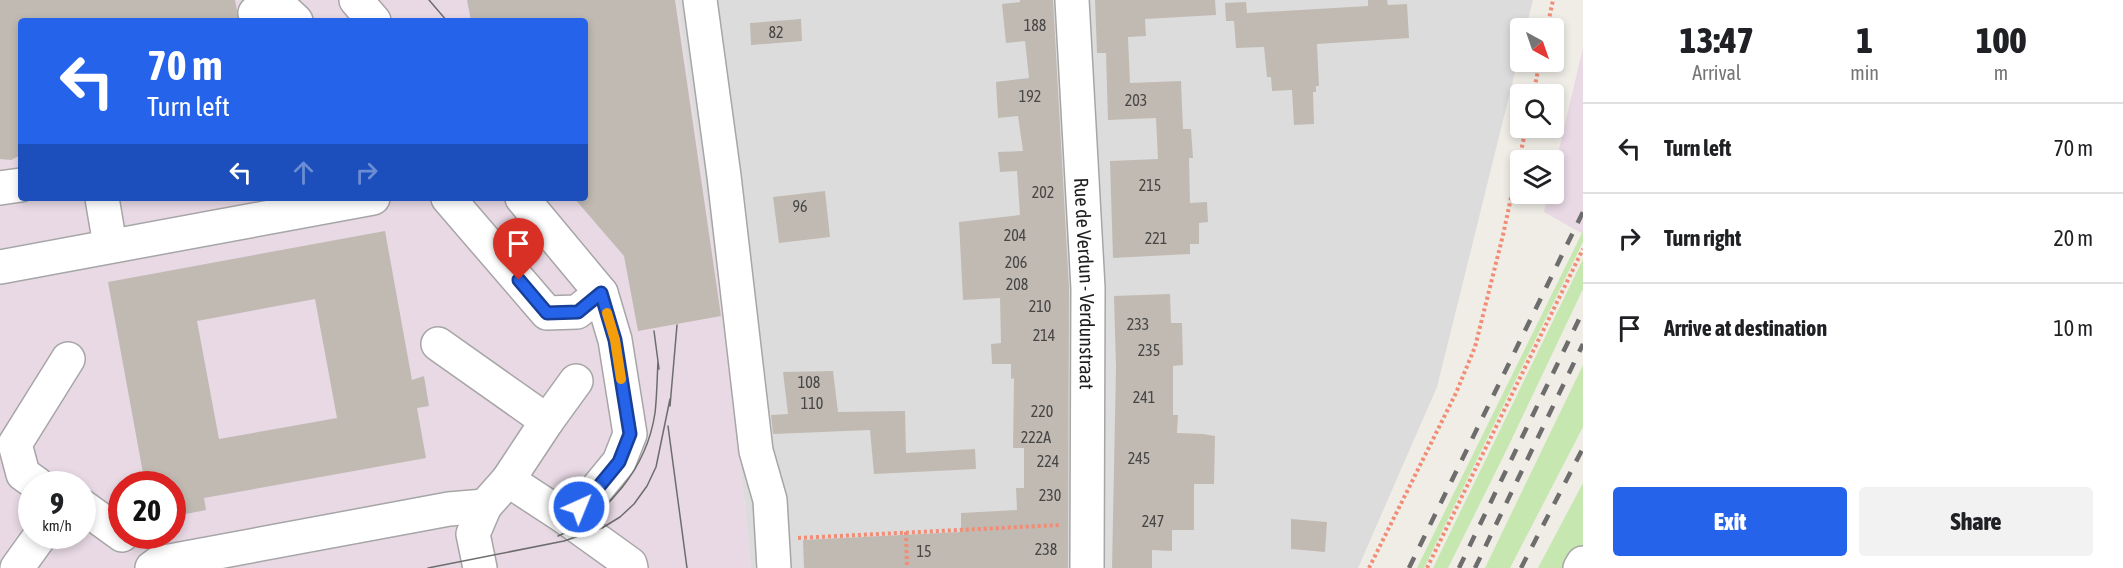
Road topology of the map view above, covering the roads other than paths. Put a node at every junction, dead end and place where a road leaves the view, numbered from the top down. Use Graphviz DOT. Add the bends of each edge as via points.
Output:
graph roads {
  1 [pos="356,0"];
  2 [pos="700,0"];
  3 [pos="1072,0"];
  4 [pos="255,11"];
  5 [pos="293,18"];
  6 [pos="371,18"];
  7 [pos="18,185"];
  8 [pos="0,188"];
  9 [pos="103,201"];
  10 [pos="356,201"];
  11 [pos="451,201"];
  12 [pos="524,201"];
  13 [pos="110,245"];
  14 [pos="0,267"];
  15 [pos="601,293"];
  16 [pos="438,344"];
  17 [pos="68,359"];
  18 [pos="576,381"];
  19 [pos="547,422"];
  20 [pos="22,471"];
  21 [pos="508,480"];
  22 [pos="485,506"];
  23 [pos="566,518"];
  24 [pos="31,549"];
  25 [pos="137,549"];
  26 [pos="773,554"];
  27 [pos="1583,563"];
  28 [pos="156,566"];
  29 [pos="17,568"];
  30 [pos="480,568"];
  31 [pos="631,568"];
  32 [pos="1087,568"];
  33 [pos="1580,568"];
  1 -- 6 [label="street"];
  2 -- 26 [label="street" via="756,452 770,500"];
  3 -- 32 [label="street, Rue de Verdun - Verdunstraat" via="1088,288"];
  4 -- 5 [label="street" via="282,8"];
  7 -- 8 [label="street"];
  9 -- 13 [label="street"];
  10 -- 13 [label="street"];
  11 -- 15 [label="street" via="547,313 578,312"];
  12 -- 15 [label="street"];
  13 -- 14 [label="street"];
  15 -- 23 [label="street" via="615,340 630,434 619,462 591,496"];
  16 -- 19 [label="street"];
  17 -- 20 [label="street" via="15,444"];
  18 -- 19 [label="street"];
  19 -- 21 [label="street"];
  21 -- 22 [label="street"];
  21 -- 23 [label="street"];
  22 -- 28 [label="street" via="449,509"];
  22 -- 30 [label="street" via="473,534"];
  23 -- 31 [label="street"];
  24 -- 29 [label="street"];
  25 -- 28 [label="street"];
  27 -- 33 [label="street"];
}
